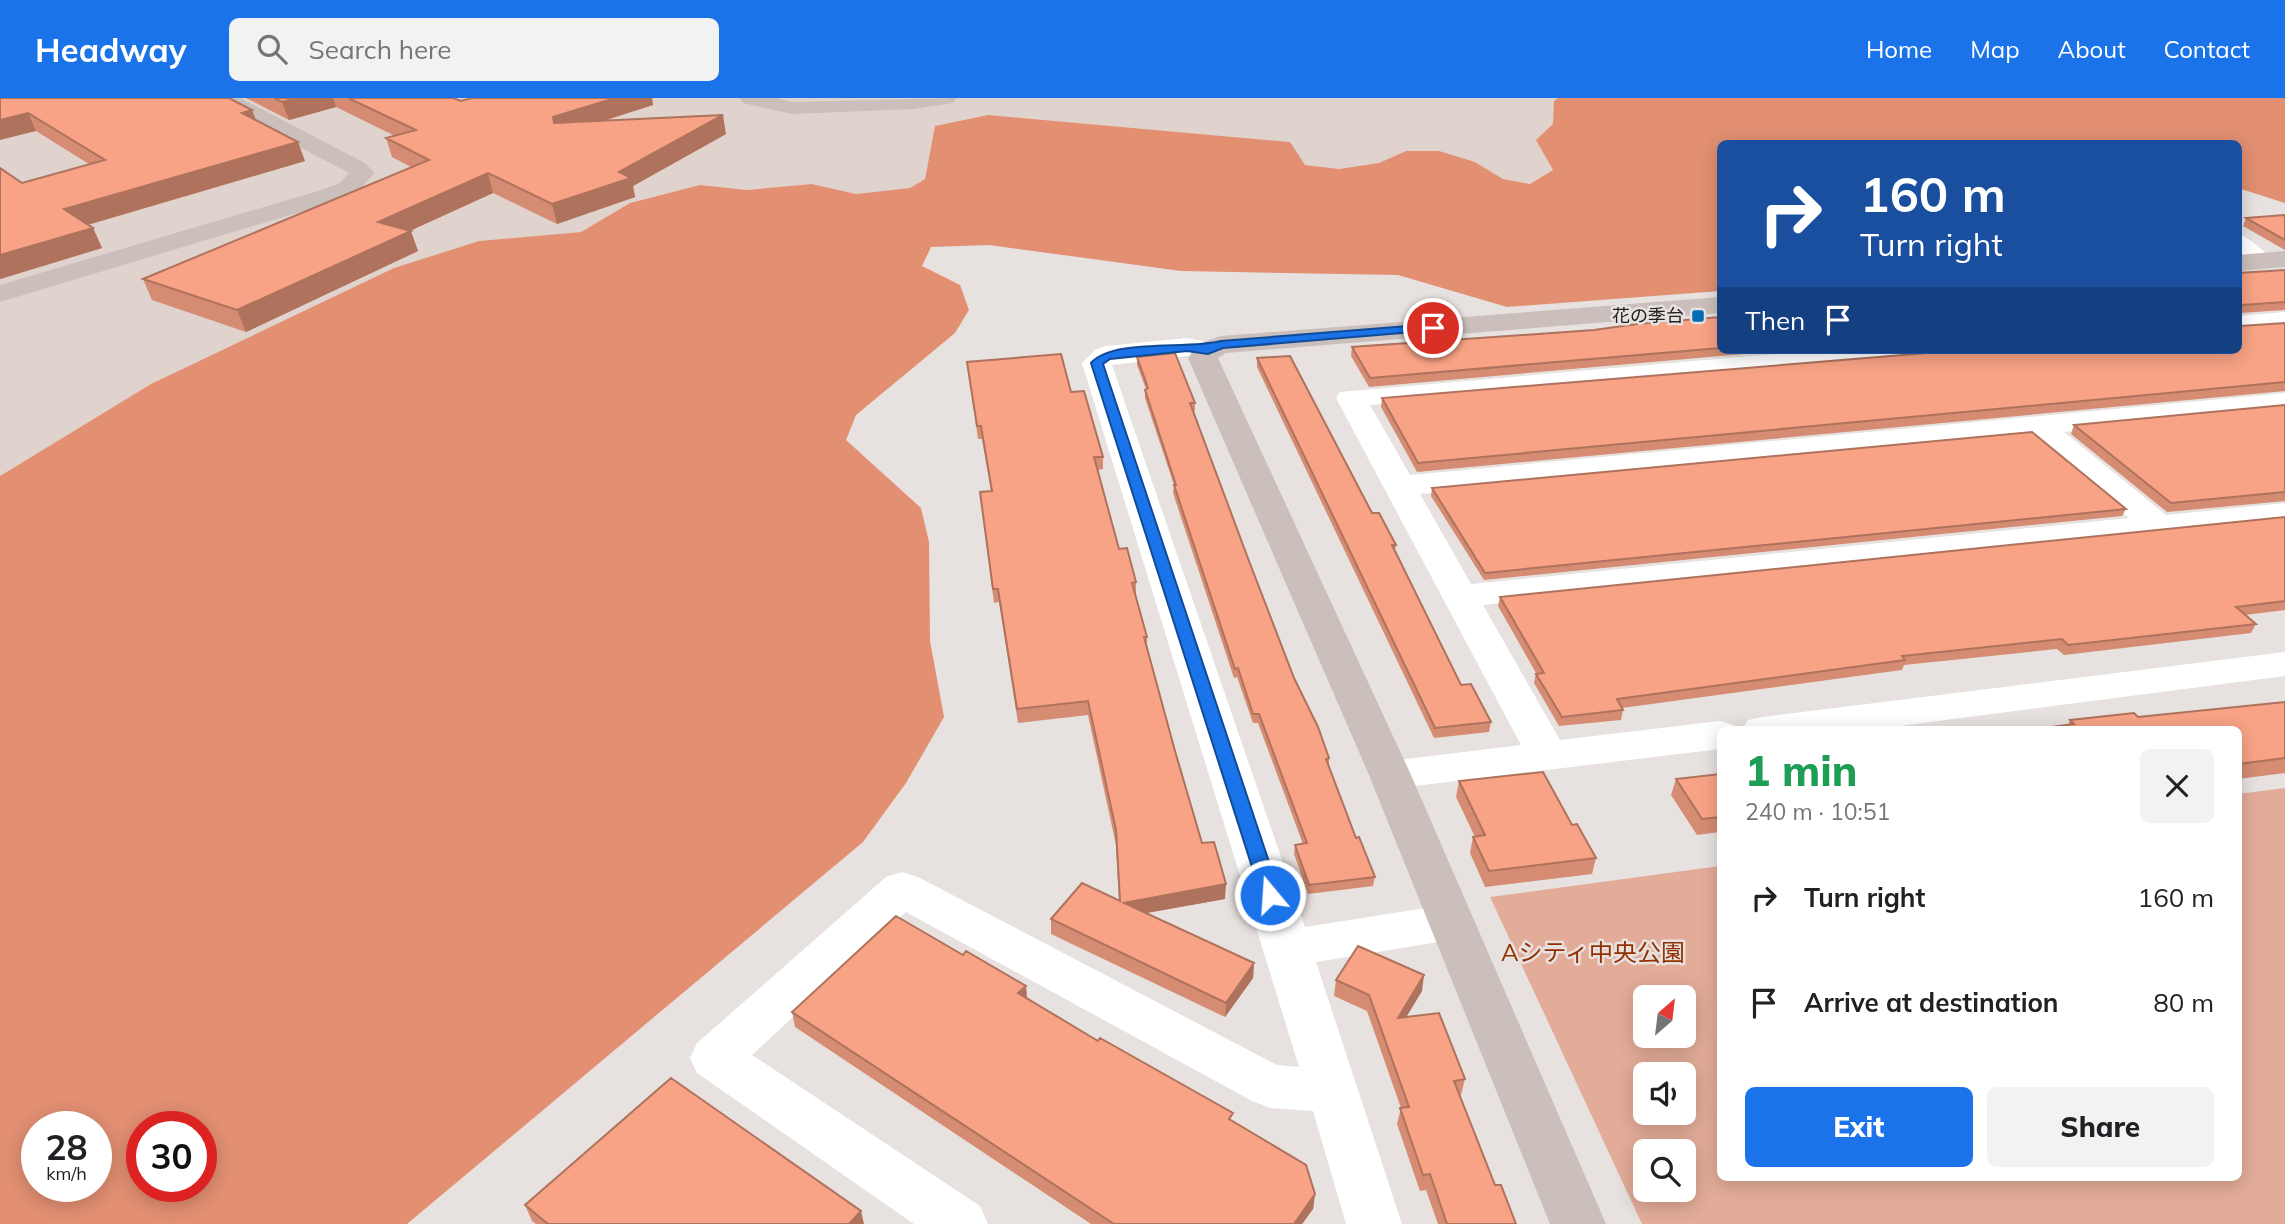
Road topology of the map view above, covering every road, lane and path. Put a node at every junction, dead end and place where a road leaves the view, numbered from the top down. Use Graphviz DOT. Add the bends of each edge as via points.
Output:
graph roads {
  1 [pos="224,98"];
  2 [pos="751,98"];
  3 [pos="945,98"];
  4 [pos="2242,248"];
  5 [pos="2261,261"];
  6 [pos="0,294"];
  7 [pos="1717,305"];
  8 [pos="2285,320"];
  9 [pos="2242,324"];
  10 [pos="1208,350"];
  11 [pos="1876,354"];
  12 [pos="2285,402"];
  13 [pos="2037,426"];
  14 [pos="1399,486"];
  15 [pos="2285,513"];
  16 [pos="2159,526"];
  17 [pos="1460,596"];
  18 [pos="2285,664"];
  19 [pos="1794,726"];
  20 [pos="1717,735"];
  21 [pos="1548,756"];
  22 [pos="1390,775"];
  23 [pos="1451,922"];
  24 [pos="1288,948"];
  25 [pos="1332,1091"];
  26 [pos="960,1224"];
  27 [pos="1374,1224"];
  28 [pos="1578,1224"];
  1 -- 6 [label="street" via="363,173 348,188 327,196"];
  2 -- 3 [label="street" via="792,108"];
  4 -- 5 [label="street"];
  7 -- 10 [label="street" via="1221,345"];
  8 -- 9 [label="street"];
  10 -- 22 [label="street" via="1203,358"];
  10 -- 24 [label="street" via="1187,347 1106,355 1097,363"];
  11 -- 14 [label="street" via="1351,398"];
  12 -- 13 [label="street"];
  13 -- 14 [label="street"];
  13 -- 16 [label="street"];
  14 -- 17 [label="street"];
  15 -- 16 [label="street"];
  16 -- 17 [label="street"];
  17 -- 21 [label="street"];
  18 -- 19 [label="street"];
  20 -- 21 [label="street"];
  21 -- 22 [label="street"];
  22 -- 23 [label="street"];
  23 -- 24 [label="street"];
  23 -- 28 [label="street"];
  24 -- 25 [label="street"];
  25 -- 26 [label="street" via="1270,1086 902,889 715,1058"];
  25 -- 27 [label="street"];
}
